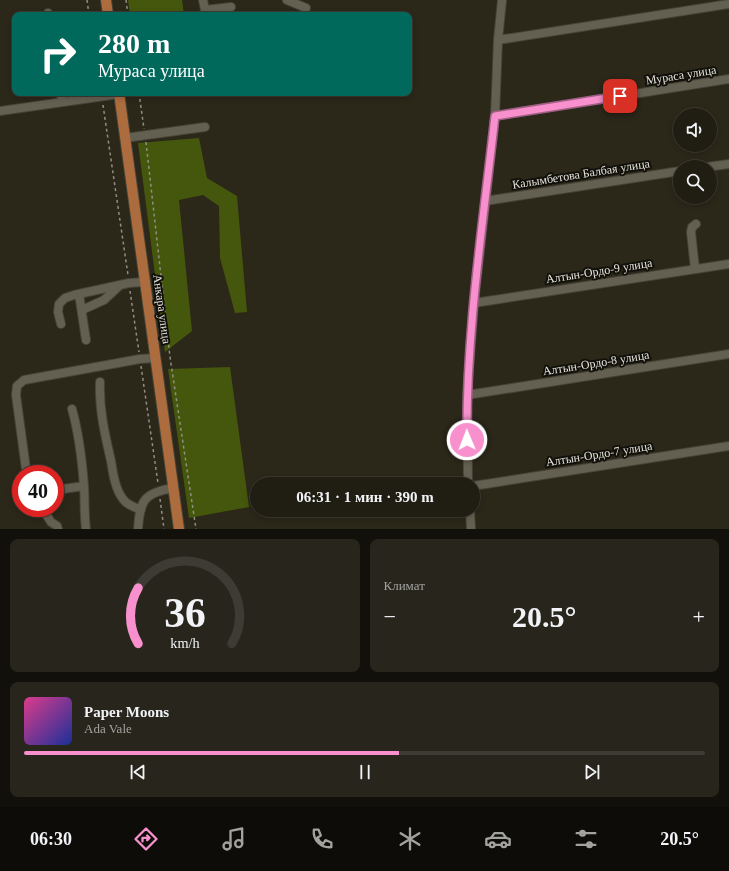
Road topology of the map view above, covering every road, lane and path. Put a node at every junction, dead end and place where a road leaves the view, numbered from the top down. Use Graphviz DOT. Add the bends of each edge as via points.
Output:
graph roads {
  1 [pos="87,0"];
  2 [pos="106,0"];
  3 [pos="126,0"];
  4 [pos="203,0"];
  5 [pos="287,0"];
  6 [pos="502,0"];
  7 [pos="729,4"];
  8 [pos="231,7"];
  9 [pos="306,8"];
  10 [pos="89,12"];
  11 [pos="108,12"];
  12 [pos="128,12"];
  13 [pos="206,12"];
  14 [pos="210,12"];
  15 [pos="498,40"];
  16 [pos="729,79"];
  17 [pos="61,96"];
  18 [pos="95,96"];
  19 [pos="101,96"];
  20 [pos="119,96"];
  21 [pos="139,96"];
  22 [pos="62,102"];
  23 [pos="0,111"];
  24 [pos="495,116"];
  25 [pos="205,127"];
  26 [pos="145,135"];
  27 [pos="125,138"];
  28 [pos="729,164"];
  29 [pos="717,166"];
  30 [pos="673,172"];
  31 [pos="485,201"];
  32 [pos="696,224"];
  33 [pos="729,264"];
  34 [pos="695,269"];
  35 [pos="145,282"];
  36 [pos="129,283"];
  37 [pos="119,286"];
  38 [pos="79,294"];
  39 [pos="474,302"];
  40 [pos="82,310"];
  41 [pos="61,324"];
  42 [pos="86,340"];
  43 [pos="729,354"];
  44 [pos="156,358"];
  45 [pos="140,359"];
  46 [pos="100,382"];
  47 [pos="467,395"];
  48 [pos="72,409"];
  49 [pos="729,446"];
  50 [pos="25,465"];
  51 [pos="468,477"];
  52 [pos="480,485"];
  53 [pos="84,486"];
  54 [pos="174,488"];
  55 [pos="64,489"];
  56 [pos="159,491"];
  57 [pos="141,510"];
  58 [pos="48,517"];
  59 [pos="470,517"];
  60 [pos="58,529"];
  61 [pos="86,529"];
  62 [pos="138,529"];
  63 [pos="164,529"];
  64 [pos="179,529"];
  65 [pos="196,529"];
  66 [pos="471,529"];
  1 -- 10 [label="path"];
  2 -- 11 [label="main road"];
  3 -- 12 [label="path"];
  4 -- 13 [label="street"];
  5 -- 9 [label="street"];
  6 -- 15 [label="street"];
  7 -- 15 [label="street"];
  8 -- 14 [label="street"];
  15 -- 24 [label="street"];
  16 -- 24 [label="street, Мураса улица"];
  17 -- 22 [label="street"];
  18 -- 22 [label="street"];
  19 -- 36 [label="path"];
  20 -- 27 [label="main road, Анкара улица"];
  21 -- 26 [label="path"];
  22 -- 23 [label="street"];
  24 -- 31 [label="street"];
  25 -- 26 [label="street"];
  26 -- 27 [label="street"];
  26 -- 65 [label="path" via="170,357"];
  27 -- 35 [label="main road, Анкара улица"];
  28 -- 29 [label="street"];
  30 -- 31 [label="street, Калымбетова Балбая улица"];
  31 -- 39 [label="street"];
  32 -- 34 [label="street" via="691,232"];
  33 -- 34 [label="street, Алтын-Ордо-9 улица"];
  34 -- 39 [label="street, Алтын-Ордо-9 улица"];
  35 -- 36 [label="street"];
  35 -- 44 [label="main road, Анкара улица"];
  36 -- 37 [label="street"];
  36 -- 45 [label="path"];
  37 -- 38 [label="street"];
  37 -- 40 [label="street" via="104,300"];
  38 -- 40 [label="street"];
  38 -- 41 [label="street" via="65,298 59,304"];
  39 -- 47 [label="street"];
  40 -- 42 [label="street"];
  43 -- 47 [label="street, Алтын-Ордо-8 улица"];
  44 -- 45 [label="street"];
  44 -- 54 [label="main road, Анкара улица"];
  45 -- 50 [label="street" via="24,380 17,386"];
  45 -- 56 [label="path"];
  46 -- 57 [label="street" via="101,416 120,495 129,505"];
  47 -- 51 [label="street"];
  48 -- 53 [label="street"];
  49 -- 52 [label="street, Алтын-Ордо-7 улица"];
  53 -- 55 [label="street"];
  53 -- 61 [label="street"];
  54 -- 56 [label="street"];
  54 -- 64 [label="main road, Анкара улица"];
  56 -- 57 [label="street" via="148,496"];
  56 -- 63 [label="path"];
  57 -- 62 [label="street"];
  58 -- 60 [label="street"];
  59 -- 66 [label="street"];
}
